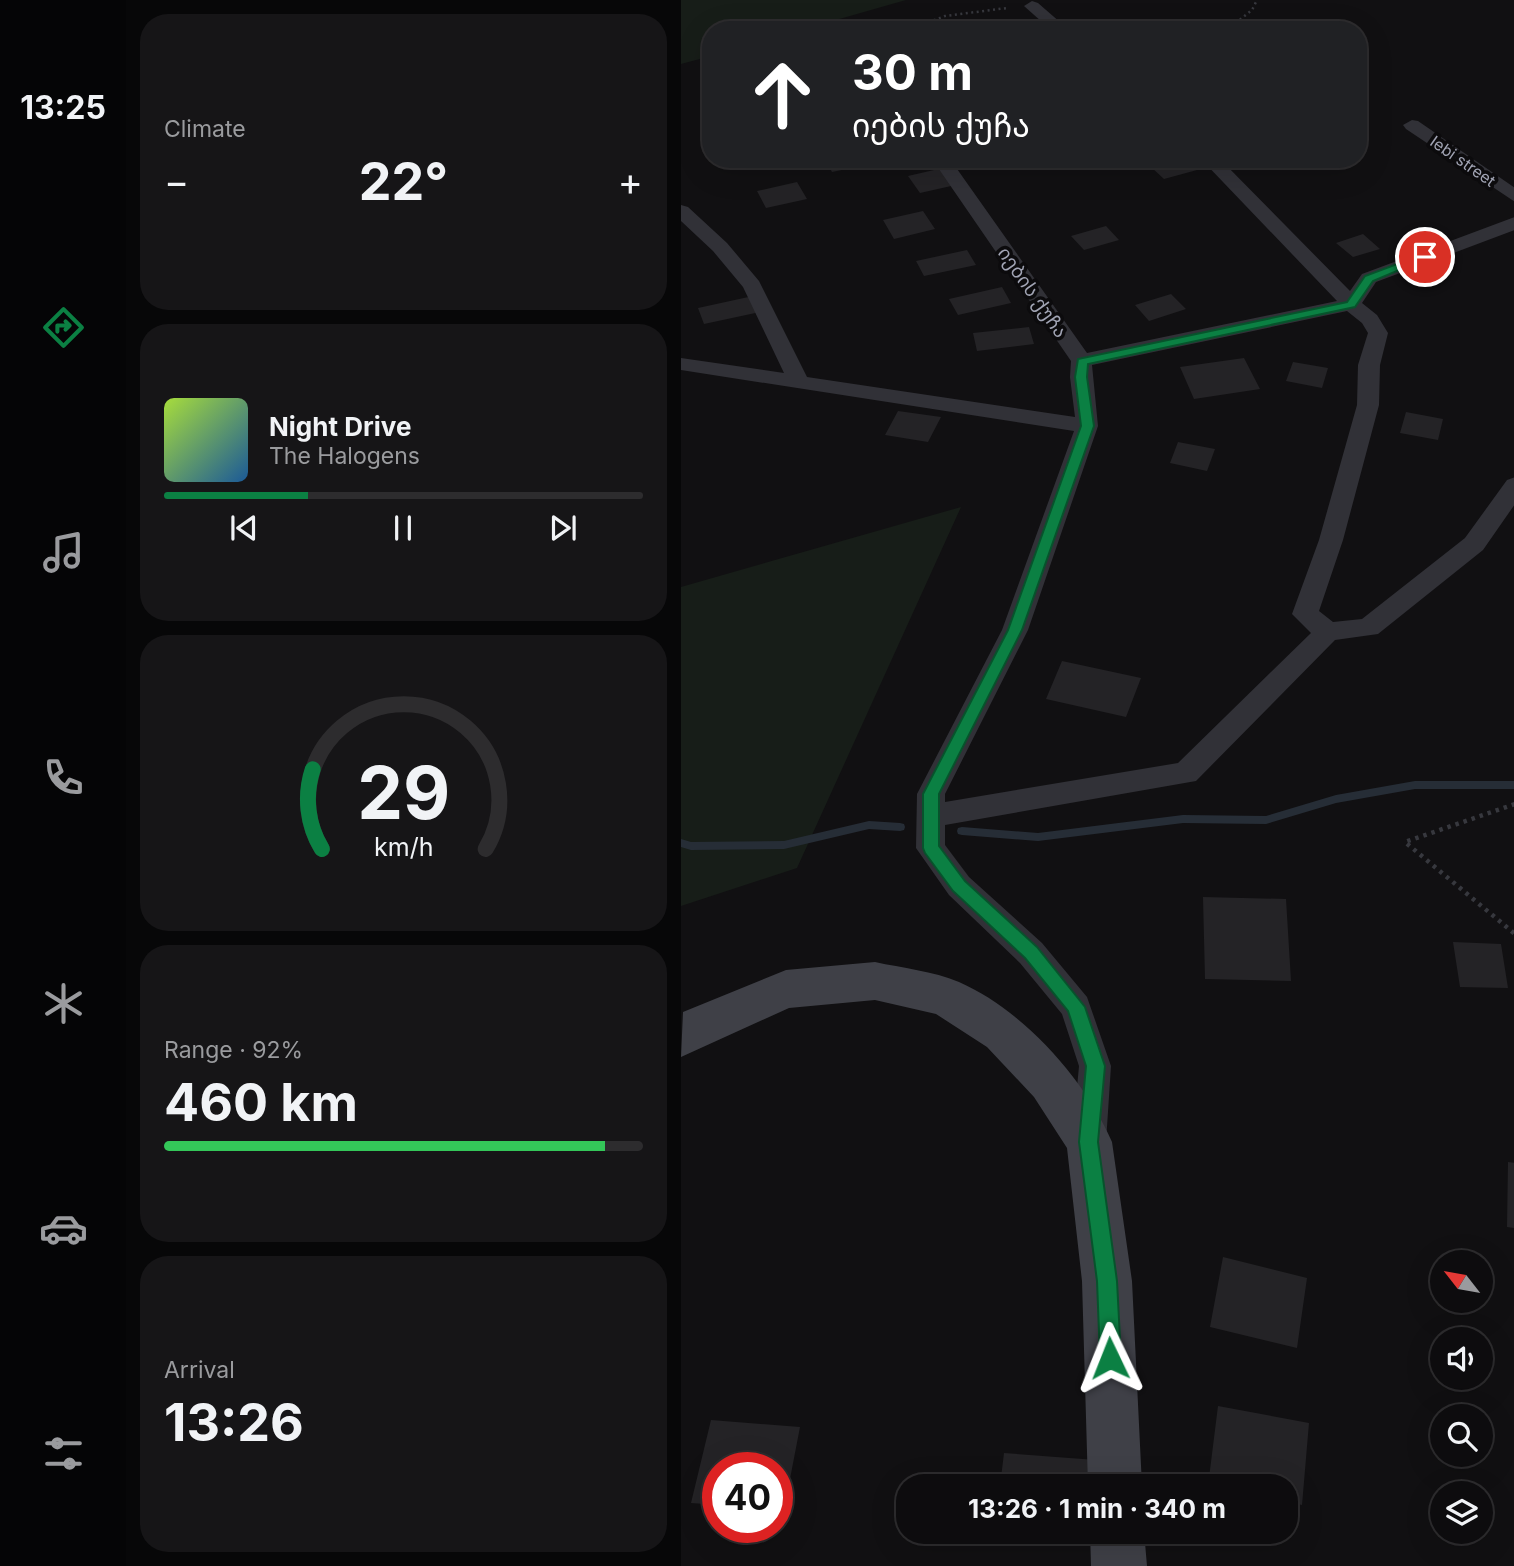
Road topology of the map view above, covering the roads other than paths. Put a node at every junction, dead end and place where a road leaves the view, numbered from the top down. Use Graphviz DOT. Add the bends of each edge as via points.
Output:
graph roads {
  1 [pos="1032,6"];
  2 [pos="1050,21"];
  3 [pos="1413,125"];
  4 [pos="947,168"];
  5 [pos="1219,168"];
  6 [pos="1514,197"];
  7 [pos="681,211"];
  8 [pos="1514,223"];
  9 [pos="1351,304"];
  10 [pos="1082,361"];
  11 [pos="681,364"];
  12 [pos="799,382"];
  13 [pos="1087,426"];
  14 [pos="1514,485"];
  15 [pos="1328,632"];
  16 [pos="931,816"];
  17 [pos="681,1037"];
  18 [pos="1089,1142"];
  19 [pos="1115,1474"];
  20 [pos="1118,1544"];
  21 [pos="1119,1566"];
  1 -- 2 [label="street"];
  3 -- 6 [label="street, Iebi street"];
  4 -- 10 [label="street, იების ქუჩა"];
  5 -- 9 [label="street"];
  7 -- 12 [label="street" via="752,285"];
  8 -- 9 [label="street" via="1369,278"];
  9 -- 10 [label="street"];
  9 -- 15 [label="street" via="1370,318 1378,332 1369,365 1365,417 1305,614"];
  10 -- 13 [label="street"];
  11 -- 12 [label="street"];
  12 -- 13 [label="street"];
  13 -- 16 [label="street" via="1015,630 931,794"];
  14 -- 15 [label="street" via="1474,544 1369,627"];
  15 -- 16 [label="street" via="1186,773"];
  16 -- 18 [label="street" via="931,848 959,886 1031,953 1076,1007 1095,1066"];
  17 -- 18 [label="street" via="786,989 875,981 946,998 1003,1033 1050,1082"];
  18 -- 19 [label="street" via="1107,1281"];
  20 -- 21 [label="street"];
}
